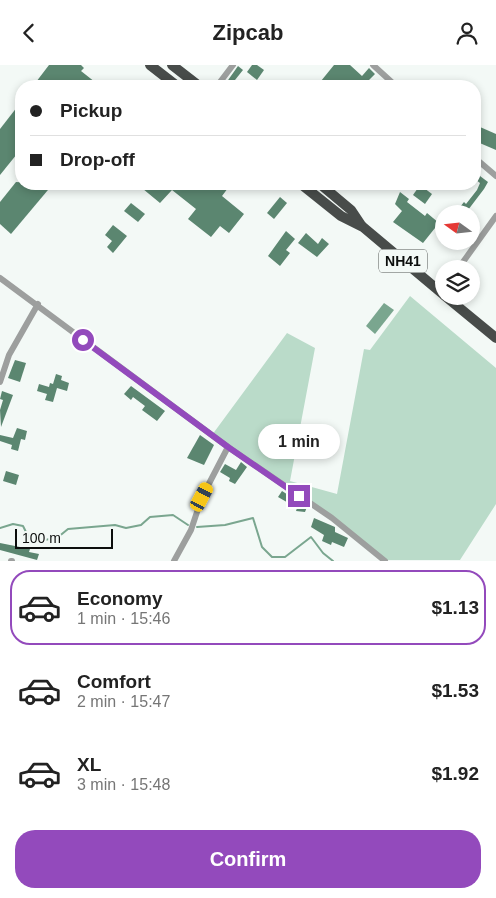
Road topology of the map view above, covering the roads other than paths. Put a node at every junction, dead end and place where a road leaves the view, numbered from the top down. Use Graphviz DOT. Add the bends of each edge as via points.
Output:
graph roads {
  1 [pos="150,65"];
  2 [pos="172,65"];
  3 [pos="233,65"];
  4 [pos="373,65"];
  5 [pos="169,80"];
  6 [pos="191,80"];
  7 [pos="222,80"];
  8 [pos="389,80"];
  9 [pos="481,162"];
  10 [pos="496,176"];
  11 [pos="308,190"];
  12 [pos="327,190"];
  13 [pos="496,216"];
  14 [pos="363,227"];
  15 [pos="464,260"];
  16 [pos="0,278"];
  17 [pos="435,286"];
  18 [pos="38,304"];
  19 [pos="457,305"];
  20 [pos="496,338"];
  21 [pos="0,382"];
  22 [pos="228,447"];
  23 [pos="174,561"];
  24 [pos="385,561"];
  1 -- 5 [label="highway"];
  2 -- 6 [label="highway"];
  3 -- 7 [label="street"];
  4 -- 8 [label="street"];
  9 -- 10 [label="street"];
  11 -- 14 [label="highway, NH41" via="341,216"];
  12 -- 14 [label="highway, NH41" via="351,210"];
  13 -- 15 [label="street"];
  14 -- 17 [label="highway, NH41"];
  16 -- 18 [label="street"];
  18 -- 21 [label="street" via="9,355"];
  18 -- 22 [label="street"];
  19 -- 20 [label="highway, NH41"];
  22 -- 23 [label="street"];
  22 -- 24 [label="street" via="332,518"];
}
